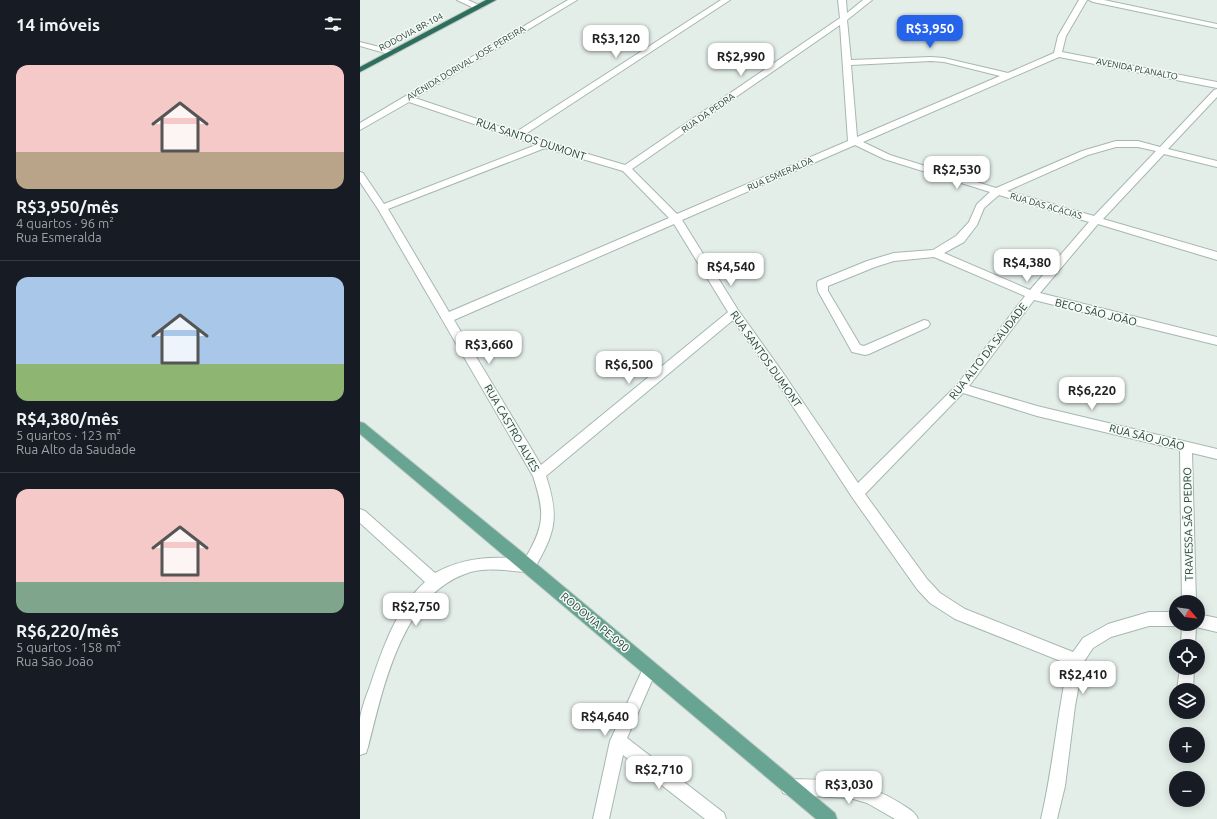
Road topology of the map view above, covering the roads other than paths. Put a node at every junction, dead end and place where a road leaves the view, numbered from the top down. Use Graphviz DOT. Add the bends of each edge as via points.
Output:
graph roads {
  1 [pos="461,0"];
  2 [pos="492,0"];
  3 [pos="573,0"];
  4 [pos="726,0"];
  5 [pos="842,0"];
  6 [pos="868,0"];
  7 [pos="1083,0"];
  8 [pos="1093,0"];
  9 [pos="479,7"];
  10 [pos="845,18"];
  11 [pos="1217,26"];
  12 [pos="360,44"];
  13 [pos="392,53"];
  14 [pos="1058,54"];
  15 [pos="848,63"];
  16 [pos="360,70"];
  17 [pos="1008,75"];
  18 [pos="1217,85"];
  19 [pos="1217,92"];
  20 [pos="407,98"];
  21 [pos="360,127"];
  22 [pos="517,135"];
  23 [pos="853,142"];
  24 [pos="545,145"];
  25 [pos="1162,150"];
  26 [pos="1217,164"];
  27 [pos="626,169"];
  28 [pos="360,174"];
  29 [pos="997,191"];
  30 [pos="382,208"];
  31 [pos="677,220"];
  32 [pos="1096,220"];
  33 [pos="935,253"];
  34 [pos="1217,256"];
  35 [pos="1032,295"];
  36 [pos="734,313"];
  37 [pos="447,318"];
  38 [pos="924,324"];
  39 [pos="1217,341"];
  40 [pos="961,388"];
  41 [pos="360,427"];
  42 [pos="1186,447"];
  43 [pos="1217,454"];
  44 [pos="539,474"];
  45 [pos="857,493"];
  46 [pos="360,515"];
  47 [pos="528,566"];
  48 [pos="435,582"];
  49 [pos="1189,595"];
  50 [pos="1169,619"];
  51 [pos="1205,622"];
  52 [pos="1217,625"];
  53 [pos="1076,660"];
  54 [pos="650,669"];
  55 [pos="618,741"];
  56 [pos="360,747"];
  57 [pos="789,787"];
  58 [pos="601,819"];
  59 [pos="718,819"];
  60 [pos="829,819"];
  61 [pos="910,819"];
  62 [pos="1049,819"];
  1 -- 9 [label="street"];
  2 -- 9 [label="highway, RODOVIA BR-104"];
  3 -- 20 [label="street, AVENIDA DORIVAL JOSE PEREIRA"];
  4 -- 22 [label="street"];
  5 -- 10 [label="street"];
  6 -- 10 [label="street, RUA DA PEDRA"];
  7 -- 14 [label="street" via="1062,36"];
  8 -- 11 [label="street"];
  9 -- 13 [label="highway, RODOVIA BR-104"];
  10 -- 15 [label="street"];
  10 -- 27 [label="street, RUA DA PEDRA"];
  12 -- 13 [label="street"];
  13 -- 16 [label="highway, RODOVIA BR-104"];
  14 -- 17 [label="street, RUA ESMERALDA"];
  14 -- 18 [label="street, AVENIDA PLANALTO"];
  15 -- 17 [label="street" via="931,59"];
  15 -- 23 [label="street"];
  17 -- 23 [label="street, RUA ESMERALDA"];
  19 -- 25 [label="street, RUA ALTO DA SAUDADE"];
  20 -- 21 [label="street, AVENIDA DORIVAL JOSE PEREIRA"];
  20 -- 22 [label="street, RUA SANTOS DUMONT"];
  22 -- 24 [label="street, RUA SANTOS DUMONT"];
  23 -- 29 [label="street, RUA DAS ACÁCIAS" via="887,156"];
  23 -- 31 [label="street, RUA ESMERALDA"];
  24 -- 27 [label="street, RUA SANTOS DUMONT"];
  24 -- 30 [label="street"];
  25 -- 26 [label="street"];
  25 -- 29 [label="street" via="1138,144 1116,144 1085,153"];
  25 -- 32 [label="street, RUA ALTO DA SAUDADE"];
  27 -- 31 [label="street, RUA SANTOS DUMONT"];
  28 -- 30 [label="street, RUA CASTRO ALVES"];
  29 -- 32 [label="street, RUA DAS ACÁCIAS"];
  29 -- 33 [label="street" via="980,206 973,223 960,239"];
  30 -- 37 [label="street, RUA CASTRO ALVES"];
  31 -- 36 [label="street, RUA SANTOS DUMONT"];
  31 -- 37 [label="street, RUA ESMERALDA"];
  32 -- 34 [label="street, RUA DAS ACÁCIAS"];
  32 -- 35 [label="street, RUA ALTO DA SAUDADE"];
  33 -- 35 [label="street, BECO SÃO JOÃO"];
  33 -- 38 [label="street" via="894,257 871,264 822,284 821,288 853,346 860,351"];
  35 -- 39 [label="street, BECO SÃO JOÃO" via="1108,316"];
  35 -- 40 [label="street, RUA ALTO DA SAUDADE"];
  36 -- 44 [label="street"];
  36 -- 45 [label="street, RUA SANTOS DUMONT"];
  37 -- 44 [label="street, RUA CASTRO ALVES"];
  40 -- 42 [label="street, RUA SÃO JOÃO" via="1038,411"];
  40 -- 45 [label="street, RUA ALTO DA SAUDADE"];
  41 -- 47 [label="main road, RODOVIA PE-090"];
  42 -- 43 [label="street, RUA SÃO JOÃO"];
  42 -- 49 [label="street, TRAVESSA SÃO PEDRO"];
  44 -- 47 [label="street, RUA CASTRO ALVES" via="548,499 549,523 543,542"];
  45 -- 53 [label="street, RUA SANTOS DUMONT" via="922,584 935,598 960,614"];
  46 -- 48 [label="street"];
  47 -- 48 [label="street" via="492,563 464,567 446,574"];
  47 -- 54 [label="main road, RODOVIA PE-090"];
  48 -- 56 [label="street" via="420,598 401,626 382,670"];
  50 -- 53 [label="street" via="1150,618 1108,631 1088,643"];
  51 -- 52 [label="street"];
  53 -- 62 [label="street" via="1067,706 1057,786"];
  54 -- 55 [label="street"];
  54 -- 57 [label="main road, RODOVIA PE-090"];
  55 -- 58 [label="street"];
  55 -- 59 [label="street"];
  57 -- 60 [label="main road, RODOVIA PE-090"];
  57 -- 61 [label="street" via="859,792"];
}
